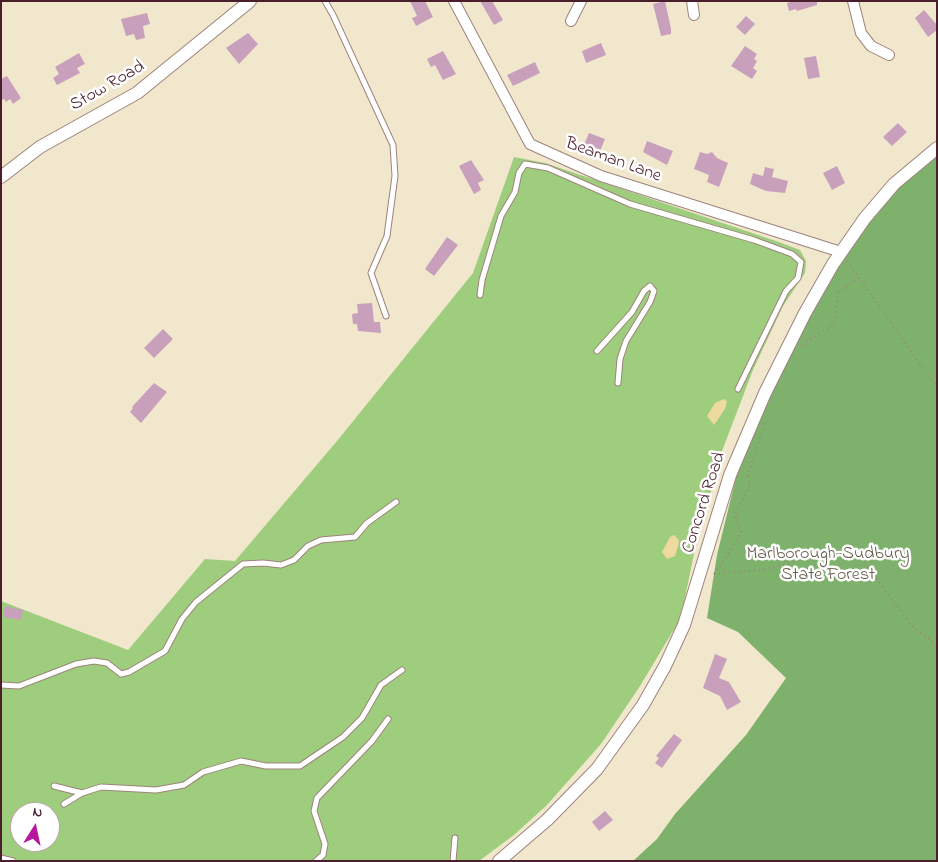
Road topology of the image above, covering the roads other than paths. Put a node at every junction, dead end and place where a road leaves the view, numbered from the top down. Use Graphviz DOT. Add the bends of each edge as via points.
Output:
graph roads {
  1 [pos="250,1"];
  2 [pos="325,1"];
  3 [pos="454,1"];
  4 [pos="581,1"];
  5 [pos="692,1"];
  6 [pos="853,1"];
  7 [pos="694,15"];
  8 [pos="571,21"];
  9 [pos="889,55"];
  10 [pos="937,148"];
  11 [pos="1,177"];
  12 [pos="841,252"];
  13 [pos="480,295"];
  14 [pos="386,316"];
  15 [pos="597,350"];
  16 [pos="618,383"];
  17 [pos="738,390"];
  18 [pos="396,502"];
  19 [pos="402,670"];
  20 [pos="1,685"];
  21 [pos="388,719"];
  22 [pos="54,786"];
  23 [pos="82,793"];
  24 [pos="64,804"];
  25 [pos="455,838"];
  26 [pos="1,858"];
  27 [pos="13,861"];
  28 [pos="316,861"];
  29 [pos="453,861"];
  30 [pos="499,861"];
  1 -- 11 [label="street, Stow Road" via="137,93 40,147"];
  2 -- 14 [label="lane" via="393,145 395,176 387,236 371,273"];
  3 -- 12 [label="street, Beaman Lane" via="530,144 601,176"];
  4 -- 8 [label="street"];
  5 -- 7 [label="street"];
  6 -- 9 [label="street" via="862,33 871,46"];
  10 -- 12 [label="street, Concord Road" via="879,200"];
  12 -- 30 [label="street, Concord Road" via="795,332 747,434 722,496 708,573 654,686 597,769 547,820"];
  13 -- 17 [label="lane" via="501,216 515,192 519,173 525,164 548,168 630,204 792,254 801,262 798,278 786,291"];
  15 -- 16 [label="lane" via="632,312 650,286 654,291 650,302 623,350"];
  18 -- 20 [label="lane" via="367,523 355,537 321,540 308,546 294,560 281,565 243,564 196,602 182,619 165,651 137,668 121,674 106,663 94,661 76,664 19,686"];
  19 -- 23 [label="lane" via="381,685 362,718 343,737 300,766 266,766 241,761 203,772 184,785 156,790 101,787"];
  21 -- 28 [label="lane" via="317,798 314,811 325,844 323,855"];
  22 -- 23 [label="lane"];
  23 -- 24 [label="lane"];
  25 -- 29 [label="lane"];
  26 -- 27 [label="lane"];
}
